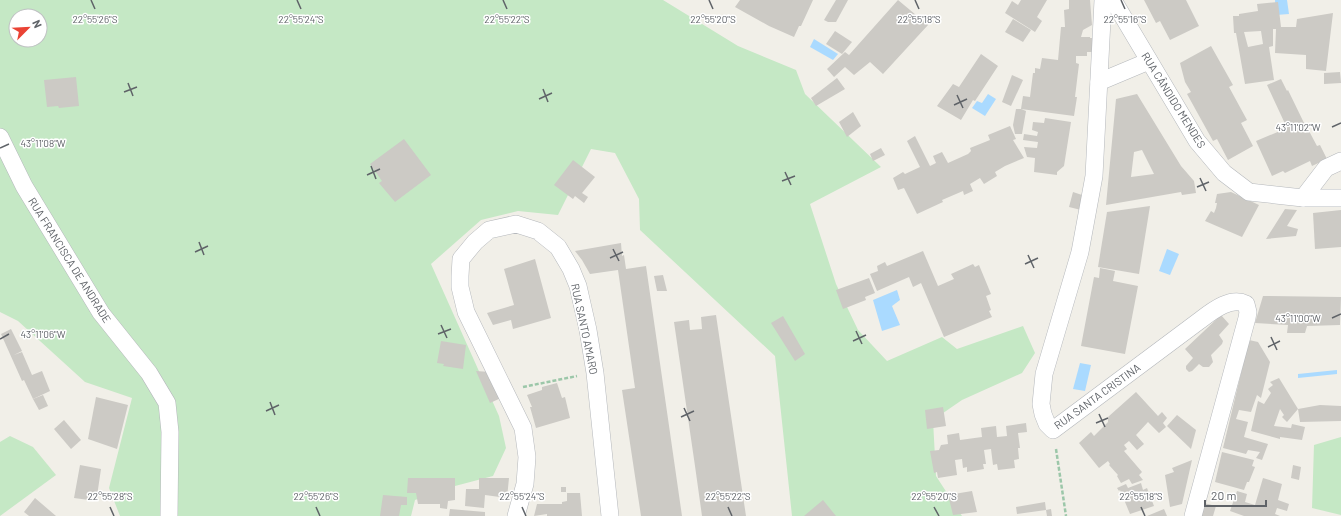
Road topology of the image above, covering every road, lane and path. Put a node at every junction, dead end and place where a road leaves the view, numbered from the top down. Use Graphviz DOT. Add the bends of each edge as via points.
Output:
graph roads {
  1 [pos="1103,0"];
  2 [pos="1113,0"];
  3 [pos="1149,61"];
  4 [pos="1099,82"];
  5 [pos="0,136"];
  6 [pos="1341,161"];
  7 [pos="1303,198"];
  8 [pos="1341,198"];
  9 [pos="595,373"];
  10 [pos="505,390"];
  11 [pos="1053,430"];
  12 [pos="169,516"];
  13 [pos="516,516"];
  14 [pos="610,516"];
  15 [pos="1066,516"];
  16 [pos="1193,516"];
  1 -- 4 [label="street, RUA SANTA CRISTINA"];
  2 -- 3 [label="street, RUA CÂNDIDO MENDES"];
  3 -- 4 [label="street"];
  3 -- 7 [label="street, RUA CÂNDIDO MENDES" via="1197,142 1224,173 1249,192"];
  4 -- 11 [label="street, RUA SANTA CRISTINA" via="1094,176 1080,252 1044,374 1043,414 1046,424"];
  5 -- 12 [label="street, RUA FRANCISCA DE ANDRADE" via="24,186 101,313 150,373 167,403 170,432"];
  6 -- 7 [label="street" via="1326,168"];
  7 -- 8 [label="street, RUA CÂNDIDO MENDES"];
  9 -- 10 [label="path"];
  9 -- 10 [label="street, RUA SANTO AMARO" via="578,286 571,269 558,247 538,231 516,224 489,230 474,242 461,259 460,287 466,312"];
  9 -- 14 [label="street, RUA SANTO AMARO"];
  10 -- 13 [label="street, RUA SANTO AMARO" via="523,428 527,457 525,484"];
  11 -- 15 [label="path"];
  11 -- 16 [label="street, RUA SANTA CRISTINA" via="1220,307 1234,302 1246,304 1247,318"];
}
